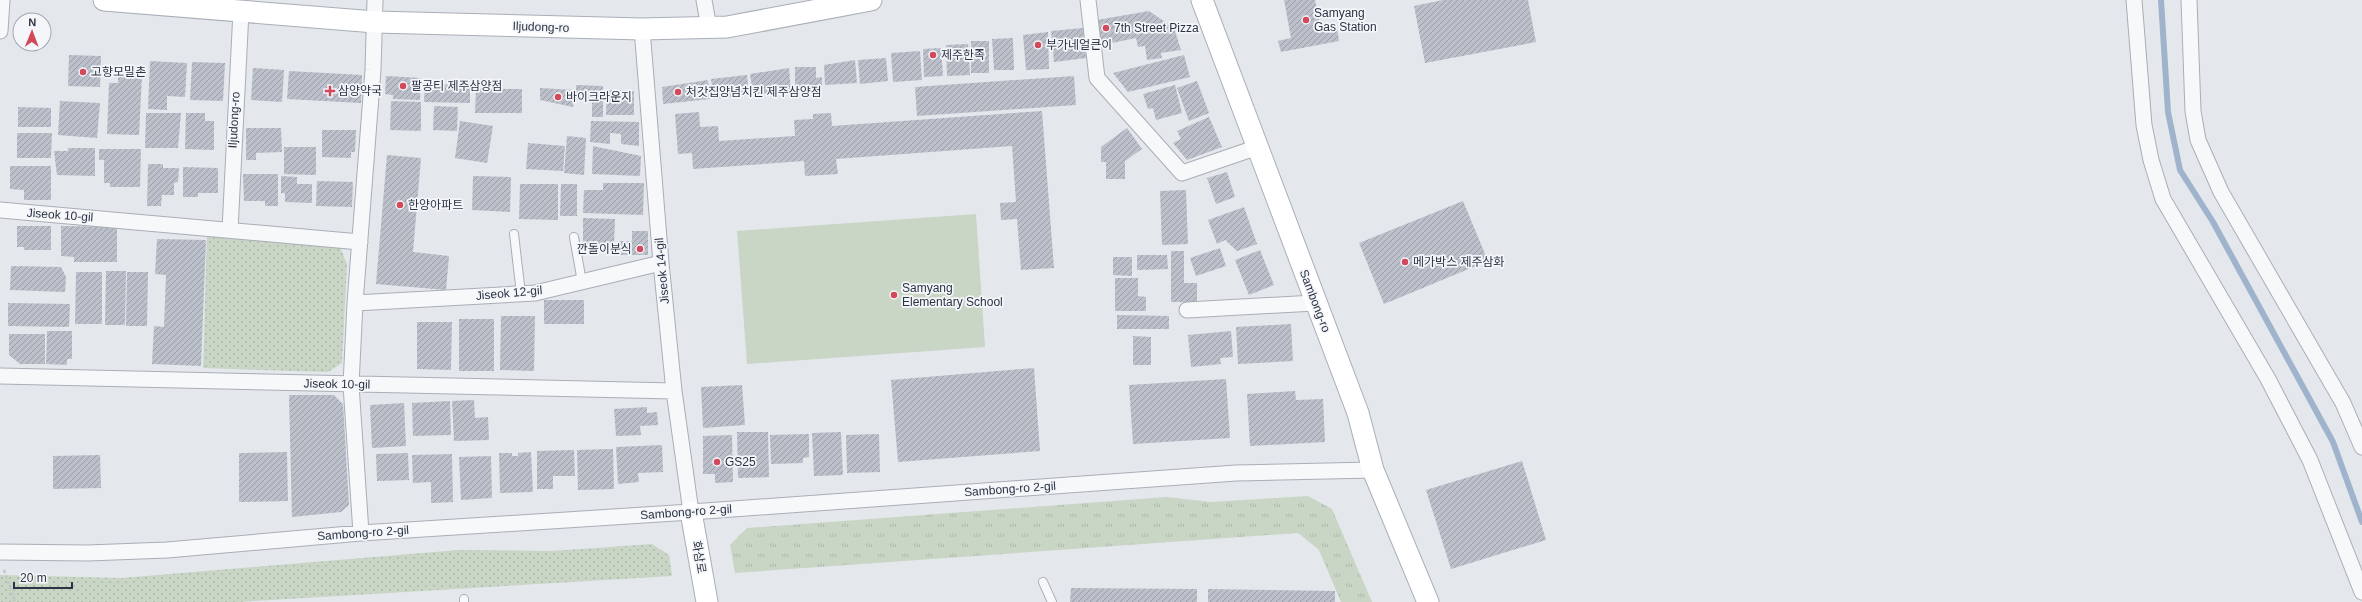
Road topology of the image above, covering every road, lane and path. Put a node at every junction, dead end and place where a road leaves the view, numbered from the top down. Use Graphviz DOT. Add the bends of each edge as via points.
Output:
graph roads {
  1 [pos="2,0"];
  2 [pos="104,0"];
  3 [pos="375,0"];
  4 [pos="704,0"];
  5 [pos="871,0"];
  6 [pos="1088,0"];
  7 [pos="1202,0"];
  8 [pos="2134,0"];
  9 [pos="2189,0"];
  10 [pos="837,3"];
  11 [pos="241,11"];
  12 [pos="375,22"];
  13 [pos="709,28"];
  14 [pos="642,30"];
  15 [pos="0,31"];
  16 [pos="1258,147"];
  17 [pos="0,210"];
  18 [pos="230,230"];
  19 [pos="514,234"];
  20 [pos="574,237"];
  21 [pos="360,242"];
  22 [pos="661,263"];
  23 [pos="582,282"];
  24 [pos="521,294"];
  25 [pos="355,303"];
  26 [pos="1315,303"];
  27 [pos="1187,310"];
  28 [pos="0,376"];
  29 [pos="351,384"];
  30 [pos="674,391"];
  31 [pos="2362,447"];
  32 [pos="1373,470"];
  33 [pos="692,512"];
  34 [pos="361,533"];
  35 [pos="0,552"];
  36 [pos="4,570"];
  37 [pos="1043,582"];
  38 [pos="2362,592"];
  39 [pos="2362,599"];
  40 [pos="15,602"];
  41 [pos="707,602"];
  42 [pos="1052,602"];
  43 [pos="1428,602"];
  44 [pos="2357,602"];
  1 -- 15 [label="street"];
  2 -- 11 [label="main road, Iljudong-ro"];
  3 -- 12 [label="street"];
  4 -- 13 [label="street"];
  5 -- 10 [label="main road, Iljudong-ro"];
  6 -- 16 [label="street" via="1097,78 1182,173"];
  7 -- 16 [label="main road, Sambong-ro"];
  8 -- 38 [label="street" via="2144,125 2163,199 2268,379 2310,460"];
  9 -- 31 [label="street" via="2193,104 2198,140 2221,192 2329,376"];
  10 -- 13 [label="main road, Iljudong-ro" via="727,27"];
  11 -- 12 [label="main road, Iljudong-ro"];
  11 -- 18 [label="street, Iljudong-ro"];
  12 -- 14 [label="main road, Iljudong-ro"];
  12 -- 21 [label="street"];
  13 -- 14 [label="main road, Iljudong-ro"];
  14 -- 22 [label="street, Jiseok 14-gil"];
  16 -- 26 [label="main road, Sambong-ro"];
  17 -- 18 [label="street, Jiseok 10-gil"];
  18 -- 21 [label="street, Jiseok 10-gil"];
  19 -- 24 [label="lane"];
  20 -- 23 [label="lane"];
  21 -- 25 [label="street"];
  22 -- 23 [label="street, Jiseok 12-gil"];
  22 -- 30 [label="street, Jiseok 14-gil"];
  23 -- 24 [label="street, Jiseok 12-gil"];
  24 -- 25 [label="street, Jiseok 12-gil"];
  25 -- 29 [label="street"];
  26 -- 27 [label="street"];
  26 -- 32 [label="main road, Sambong-ro" via="1358,413"];
  28 -- 29 [label="street, Jiseok 10-gil"];
  29 -- 30 [label="street, Jiseok 10-gil"];
  29 -- 34 [label="street"];
  30 -- 33 [label="street, Jiseok 14-gil"];
  32 -- 33 [label="street, Sambong-ro 2-gil" via="1236,473"];
  32 -- 43 [label="main road, Sambong-ro"];
  33 -- 34 [label="street, Sambong-ro 2-gil"];
  33 -- 41 [label="main road, 화삼로"];
  34 -- 35 [label="street, Sambong-ro 2-gil" via="167,550 88,553"];
  36 -- 40 [label="path"];
  37 -- 42 [label="lane"];
  39 -- 44 [label="street"];
}
